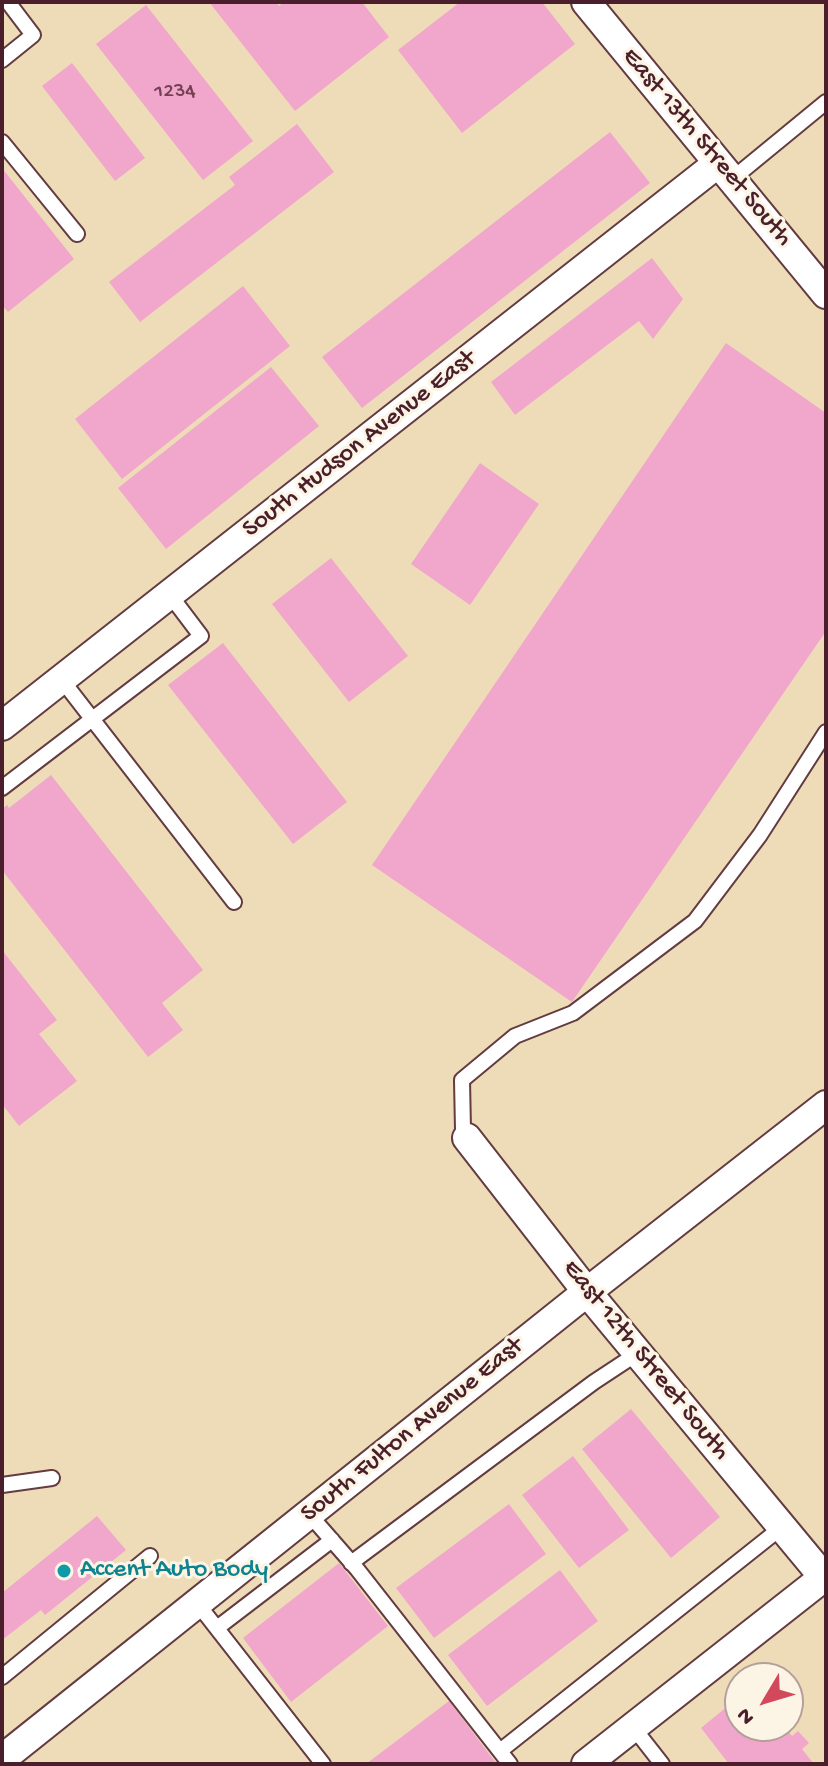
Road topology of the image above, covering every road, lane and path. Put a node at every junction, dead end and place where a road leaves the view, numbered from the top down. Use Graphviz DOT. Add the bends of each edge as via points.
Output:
graph roads {
  1 [pos="8,2"];
  2 [pos="586,2"];
  3 [pos="2,60"];
  4 [pos="826,102"];
  5 [pos="2,142"];
  6 [pos="724,172"];
  7 [pos="77,234"];
  8 [pos="826,294"];
  9 [pos="170,595"];
  10 [pos="62,680"];
  11 [pos="94,720"];
  12 [pos="2,726"];
  13 [pos="826,732"];
  14 [pos="2,788"];
  15 [pos="234,902"];
  16 [pos="826,1105"];
  17 [pos="467,1138"];
  18 [pos="587,1292"];
  19 [pos="638,1353"];
  20 [pos="52,1478"];
  21 [pos="2,1485"];
  22 [pos="309,1514"];
  23 [pos="782,1527"];
  24 [pos="332,1540"];
  25 [pos="150,1556"];
  26 [pos="351,1563"];
  27 [pos="825,1579"];
  28 [pos="197,1603"];
  29 [pos="217,1628"];
  30 [pos="2,1677"];
  31 [pos="633,1727"];
  32 [pos="5,1750"];
  33 [pos="500,1751"];
  34 [pos="323,1764"];
  35 [pos="510,1764"];
  36 [pos="586,1764"];
  37 [pos="662,1764"];
  1 -- 3 [label="lane" via="33,35"];
  2 -- 6 [label="street, East 13th Street South"];
  4 -- 6 [label="lane"];
  5 -- 7 [label="lane"];
  6 -- 8 [label="street, East 13th Street South"];
  6 -- 9 [label="street, South Hudson Avenue East"];
  9 -- 10 [label="street, South Hudson Avenue East"];
  9 -- 11 [label="lane" via="201,636"];
  10 -- 11 [label="lane"];
  10 -- 12 [label="street, South Hudson Avenue East"];
  11 -- 14 [label="lane"];
  11 -- 15 [label="lane"];
  13 -- 17 [label="lane" via="760,835 695,921 573,1013 515,1036 462,1080"];
  16 -- 18 [label="street, South Fulton Avenue East"];
  17 -- 18 [label="street, East 12th Street South"];
  18 -- 19 [label="street, East 12th Street South"];
  18 -- 22 [label="street, South Fulton Avenue East"];
  19 -- 23 [label="street, East 12th Street South"];
  19 -- 26 [label="lane"];
  20 -- 21 [label="lane"];
  22 -- 24 [label="lane"];
  22 -- 28 [label="street, South Fulton Avenue East"];
  23 -- 27 [label="street, East 12th Street South"];
  23 -- 33 [label="lane"];
  24 -- 26 [label="lane"];
  24 -- 29 [label="lane"];
  25 -- 30 [label="lane"];
  26 -- 33 [label="lane"];
  27 -- 31 [label="street"];
  28 -- 29 [label="lane"];
  28 -- 32 [label="street, South Fulton Avenue East"];
  29 -- 34 [label="lane"];
  31 -- 36 [label="street"];
  31 -- 37 [label="lane"];
  33 -- 35 [label="lane"];
}
